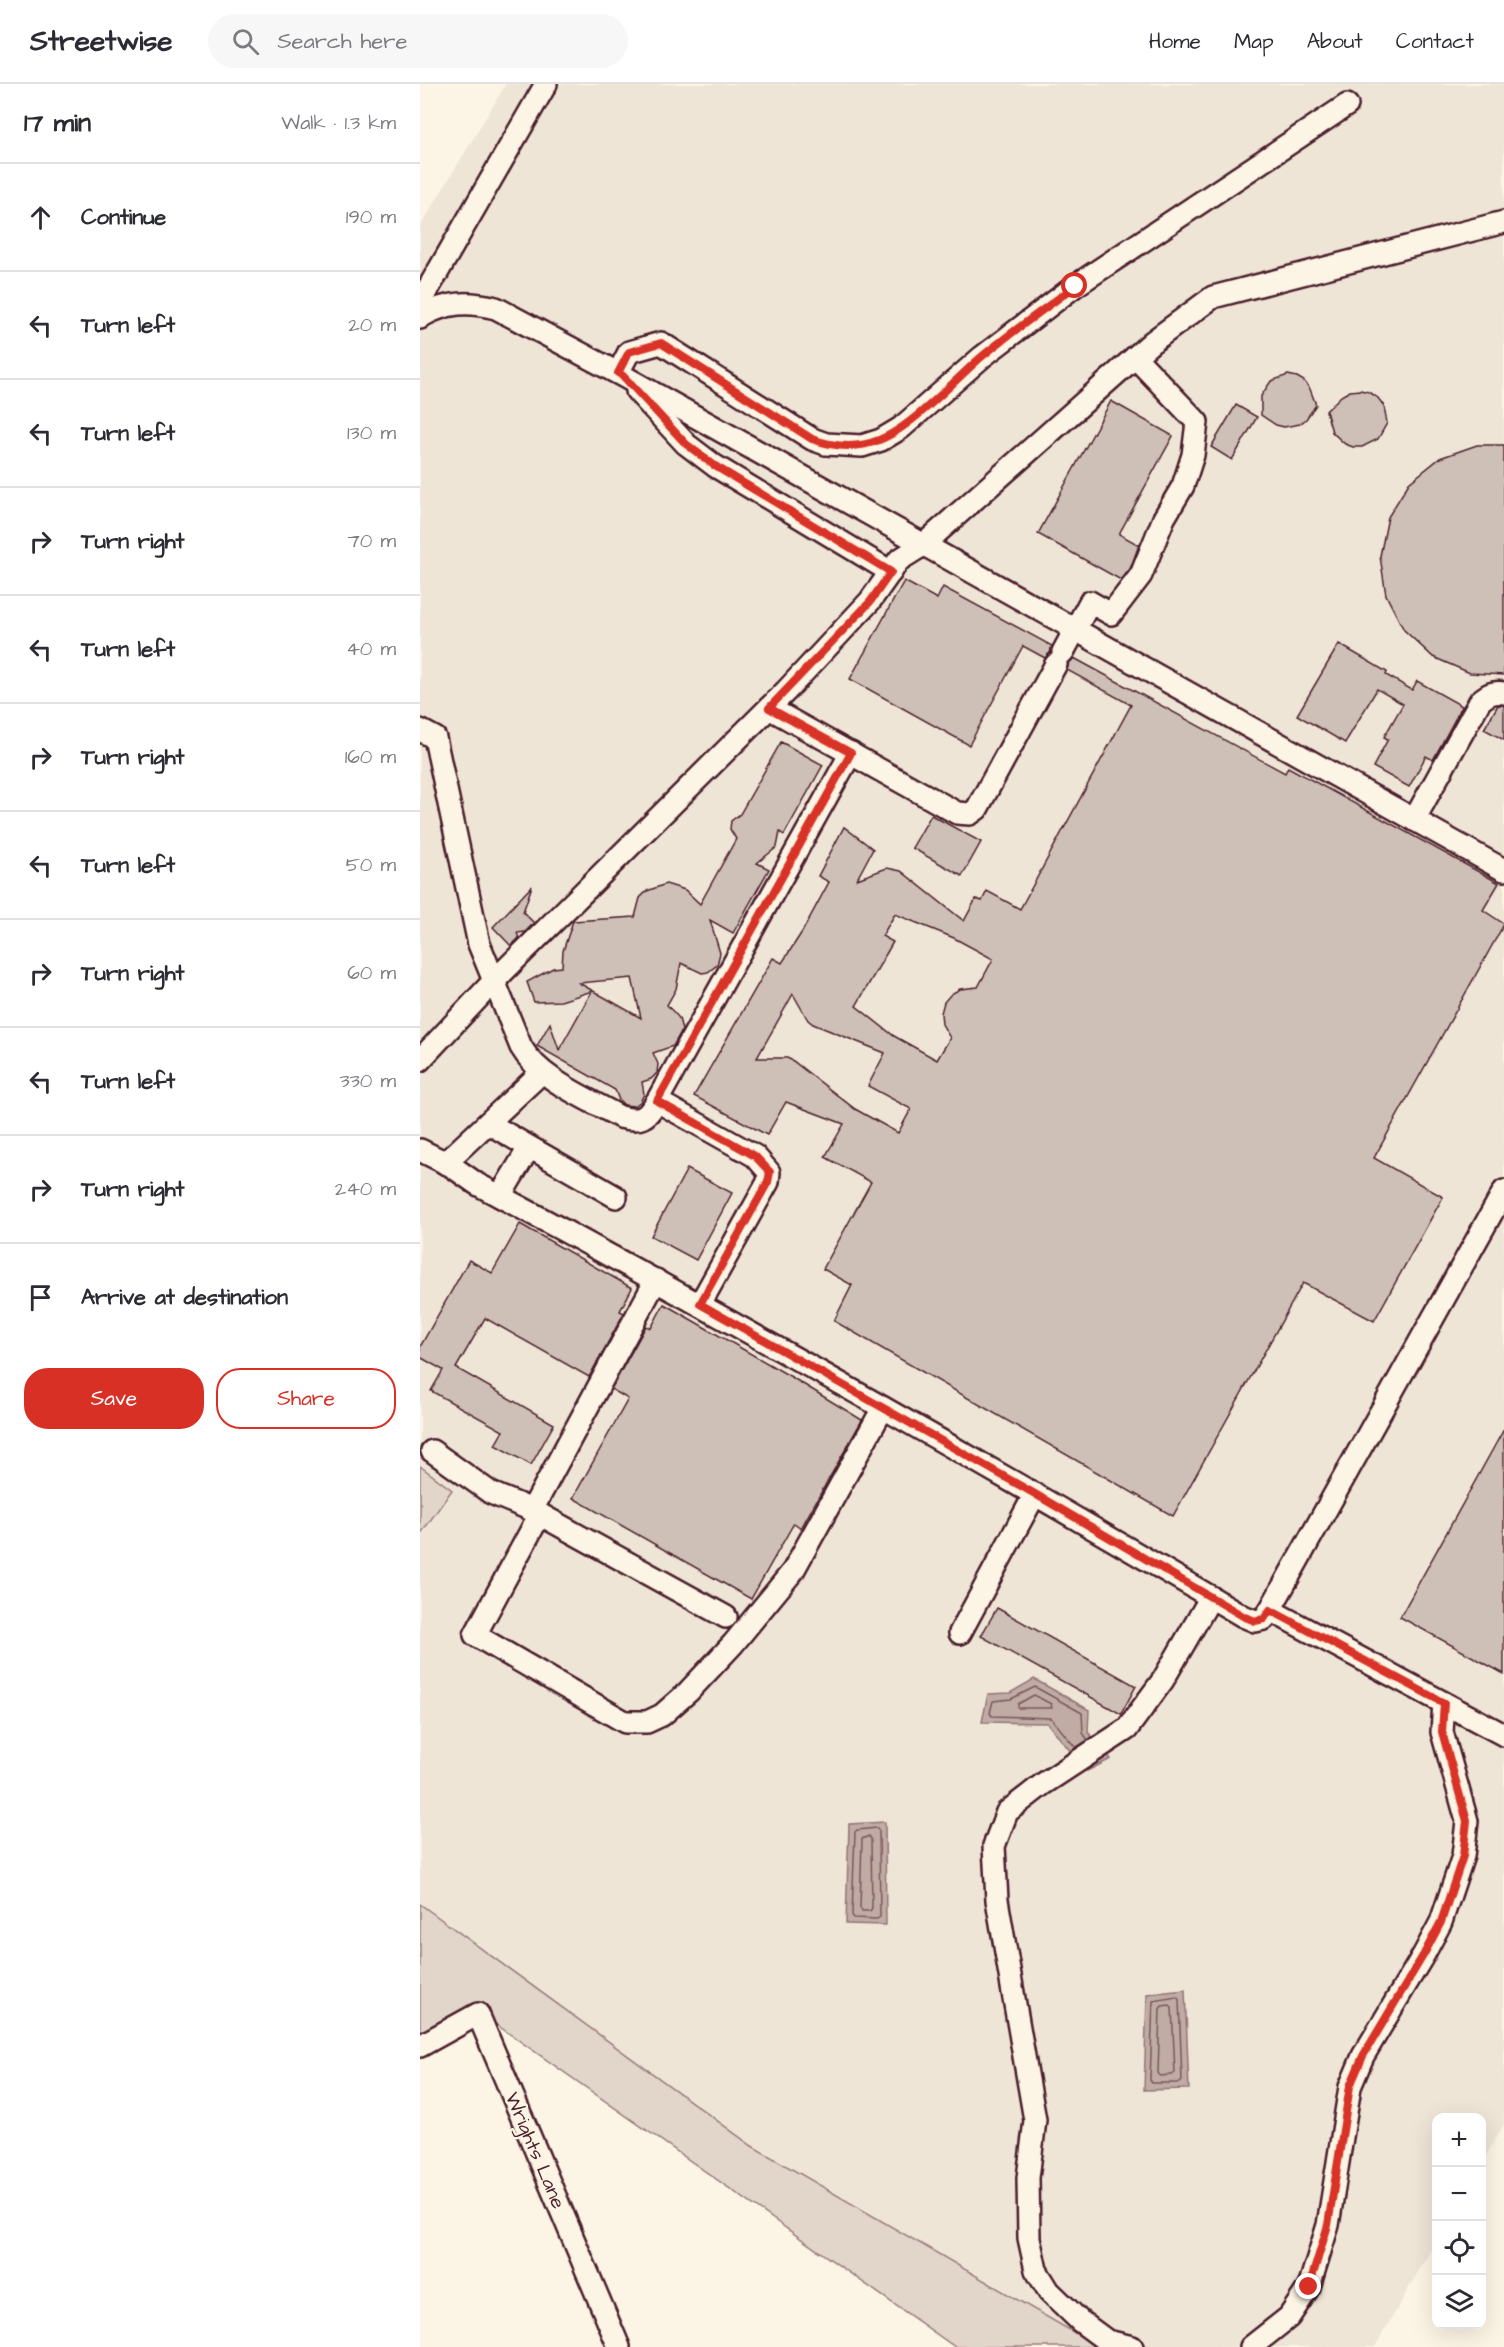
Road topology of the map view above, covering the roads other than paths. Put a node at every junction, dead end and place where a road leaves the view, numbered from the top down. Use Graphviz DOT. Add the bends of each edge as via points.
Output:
graph roads {
  1 [pos="546,84"];
  2 [pos="1347,105"];
  3 [pos="1504,222"];
  4 [pos="421,317"];
  5 [pos="1135,357"];
  6 [pos="620,375"];
  7 [pos="923,545"];
  8 [pos="891,572"];
  9 [pos="1074,629"];
  10 [pos="1504,693"];
  11 [pos="769,708"];
  12 [pos="420,730"];
  13 [pos="851,753"];
  14 [pos="1414,820"];
  15 [pos="1504,870"];
  16 [pos="493,982"];
  17 [pos="420,1060"];
  18 [pos="542,1072"];
  19 [pos="657,1101"];
  20 [pos="488,1123"];
  21 [pos="529,1148"];
  22 [pos="420,1150"];
  23 [pos="445,1162"];
  24 [pos="1504,1191"];
  25 [pos="500,1196"];
  26 [pos="616,1197"];
  27 [pos="656,1280"];
  28 [pos="700,1304"];
  29 [pos="883,1407"];
  30 [pos="432,1451"];
  31 [pos="1035,1494"];
  32 [pos="536,1512"];
  33 [pos="1210,1597"];
  34 [pos="1270,1610"];
  35 [pos="726,1617"];
  36 [pos="960,1633"];
  37 [pos="1444,1703"];
  38 [pos="1504,1735"];
  39 [pos="420,2046"];
  40 [pos="619,2347"];
  41 [pos="1132,2347"];
  42 [pos="1251,2347"];
  1 -- 4 [label="lane" via="424,294"];
  2 -- 6 [label="lane" via="1075,286 982,357 901,428 881,440 844,446 812,439 661,343 629,352"];
  3 -- 5 [label="lane" via="1213,297"];
  4 -- 6 [label="lane" via="438,307 457,303 496,308"];
  5 -- 7 [label="lane"];
  5 -- 9 [label="lane" via="1197,422 1193,455 1183,486 1164,518 1141,575 1111,614 1090,602"];
  6 -- 7 [label="lane"];
  6 -- 8 [label="lane" via="686,444 715,466"];
  7 -- 8 [label="lane" via="899,560"];
  7 -- 9 [label="lane"];
  8 -- 11 [label="lane" via="870,602"];
  9 -- 13 [label="lane" via="977,809 970,814 957,813"];
  9 -- 14 [label="lane"];
  10 -- 14 [label="lane" via="1488,694 1480,701"];
  11 -- 13 [label="lane"];
  11 -- 16 [label="lane"];
  12 -- 16 [label="lane" via="435,738 479,944"];
  13 -- 19 [label="lane"];
  14 -- 15 [label="lane"];
  16 -- 17 [label="lane"];
  16 -- 18 [label="lane" via="520,1047"];
  18 -- 19 [label="lane" via="620,1117 641,1119"];
  18 -- 20 [label="lane"];
  19 -- 28 [label="lane" via="755,1156 770,1172"];
  20 -- 21 [label="lane"];
  20 -- 23 [label="lane"];
  21 -- 25 [label="lane"];
  21 -- 26 [label="lane"];
  22 -- 23 [label="lane"];
  23 -- 25 [label="lane"];
  24 -- 34 [label="lane"];
  25 -- 27 [label="lane"];
  27 -- 28 [label="lane"];
  27 -- 32 [label="lane"];
  28 -- 29 [label="lane"];
  29 -- 31 [label="lane"];
  29 -- 32 [label="lane" via="793,1571 688,1692 663,1715 647,1722 625,1722 475,1635"];
  30 -- 32 [label="lane" via="490,1493"];
  31 -- 33 [label="lane"];
  31 -- 36 [label="lane"];
  32 -- 35 [label="lane"];
  33 -- 34 [label="lane" via="1255,1621 1264,1619"];
  33 -- 41 [label="lane" via="1163,1680 1127,1729 1007,1812 994,1846 997,1900 1035,2120 1028,2178 1029,2238 1036,2270 1049,2291 1080,2321 1107,2341"];
  34 -- 37 [label="lane"];
  37 -- 38 [label="lane"];
  37 -- 42 [label="lane" via="1442,1732 1467,1821 1463,1856 1441,1922 1363,2056 1350,2086 1328,2225 1309,2287 1289,2318"];
  39 -- 40 [label="lane, Wrights Lane" via="478,2014"];
}
